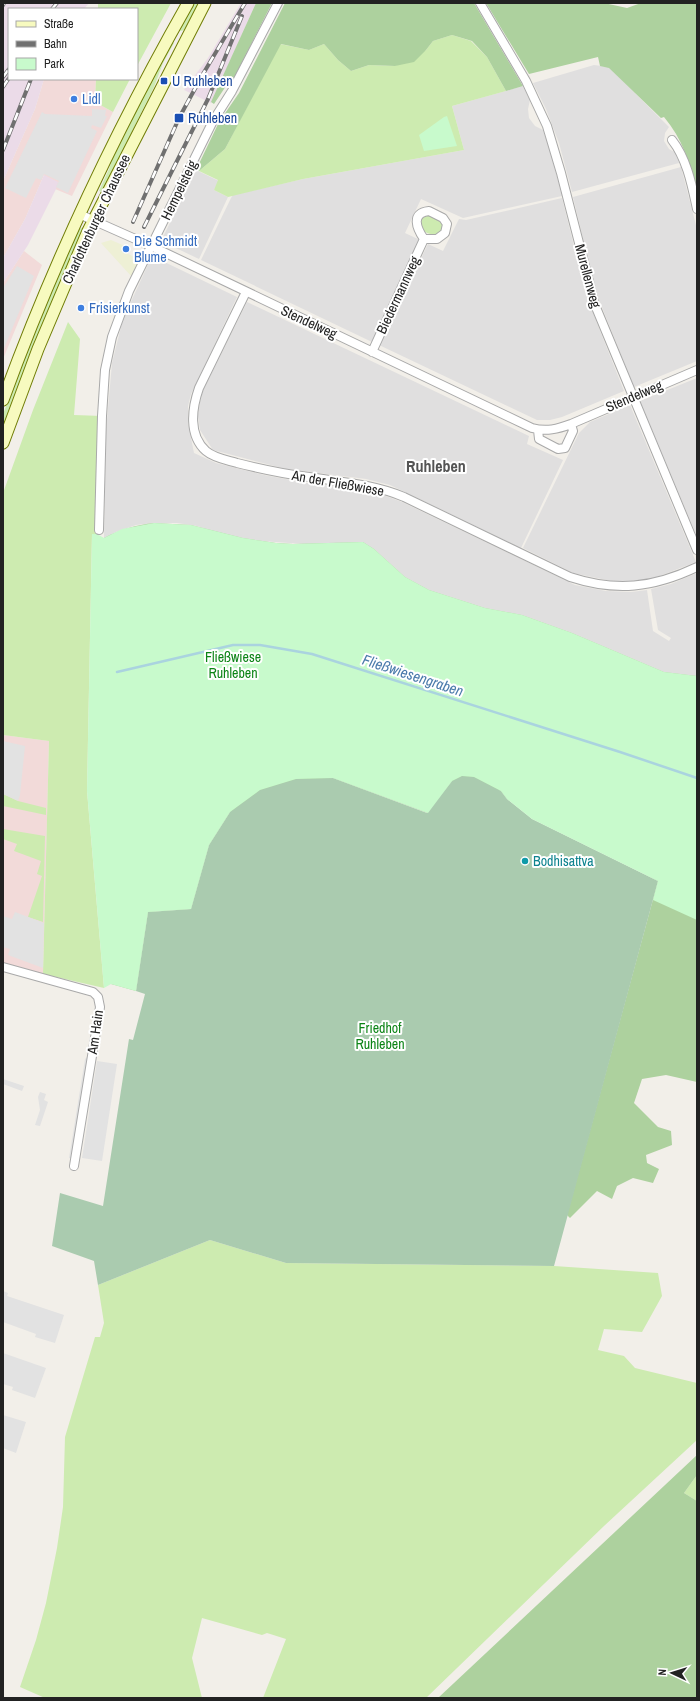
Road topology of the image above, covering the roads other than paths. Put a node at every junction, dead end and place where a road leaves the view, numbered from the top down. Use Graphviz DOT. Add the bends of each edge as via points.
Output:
graph roads {
  1 [pos="188,3"];
  2 [pos="205,3"];
  3 [pos="278,3"];
  4 [pos="480,3"];
  5 [pos="672,140"];
  6 [pos="697,209"];
  7 [pos="79,214"];
  8 [pos="94,220"];
  9 [pos="424,239"];
  10 [pos="151,246"];
  11 [pos="246,292"];
  12 [pos="372,352"];
  13 [pos="697,370"];
  14 [pos="632,396"];
  15 [pos="3,400"];
  16 [pos="571,424"];
  17 [pos="538,430"];
  18 [pos="3,443"];
  19 [pos="99,530"];
  20 [pos="697,550"];
  21 [pos="697,567"];
  22 [pos="3,967"];
  23 [pos="74,1166"];
  1 -- 7 [label="main road, Charlottenburger Chaussee"];
  2 -- 8 [label="main road, Charlottenburger Chaussee"];
  3 -- 10 [label="street, Hempelsteig" via="230,95 213,121"];
  4 -- 14 [label="street, Murellenweg" via="526,81 547,126 562,173 595,305"];
  5 -- 6 [label="street" via="685,164"];
  7 -- 8 [label="street, Stendelweg"];
  7 -- 15 [label="main road, Charlottenburger Chaussee"];
  8 -- 10 [label="street, Stendelweg"];
  8 -- 18 [label="main road, Charlottenburger Chaussee" via="52,315"];
  9 -- 12 [label="street, Biedermannweg"];
  10 -- 11 [label="street, Stendelweg"];
  10 -- 19 [label="street, Hempelsteig" via="118,318 105,370"];
  11 -- 12 [label="street, Stendelweg"];
  11 -- 21 [label="street, An der Fließwiese" via="199,388 194,406 195,433 211,455 286,474 382,488 570,577 602,586 633,586 660,581"];
  12 -- 17 [label="street, Stendelweg"];
  13 -- 14 [label="street, Stendelweg"];
  14 -- 16 [label="street, Stendelweg"];
  14 -- 20 [label="street, Murellenweg"];
  16 -- 17 [label="street, Stendelweg" via="557,429"];
  16 -- 17 [label="street" via="573,432 565,448 558,450 539,439"];
  22 -- 23 [label="street, Am Hain" via="93,992 98,997 100,1007"];
}
